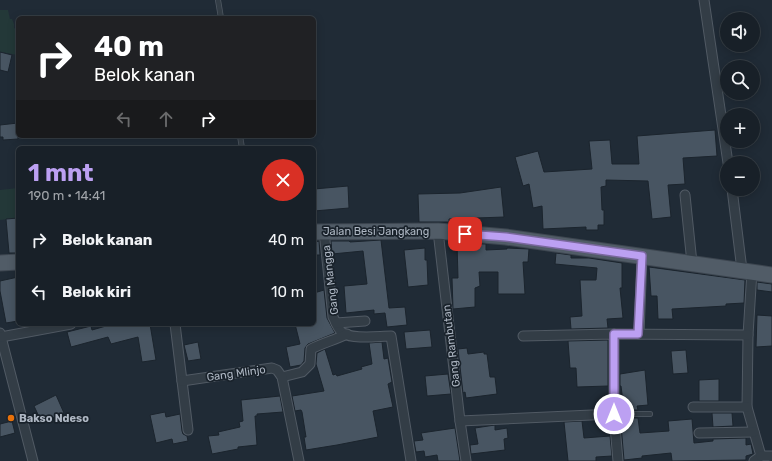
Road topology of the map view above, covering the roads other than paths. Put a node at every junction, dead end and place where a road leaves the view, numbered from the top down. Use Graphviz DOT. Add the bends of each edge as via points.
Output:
graph roads {
  1 [pos="218,0"];
  2 [pos="704,0"];
  3 [pos="221,16"];
  4 [pos="727,156"];
  5 [pos="685,195"];
  6 [pos="733,196"];
  7 [pos="319,231"];
  8 [pos="438,231"];
  9 [pos="642,256"];
  10 [pos="16,262"];
  11 [pos="0,263"];
  12 [pos="692,263"];
  13 [pos="747,271"];
  14 [pos="772,275"];
  15 [pos="365,321"];
  16 [pos="336,323"];
  17 [pos="58,326"];
  18 [pos="175,326"];
  19 [pos="347,334"];
  20 [pos="614,334"];
  21 [pos="638,334"];
  22 [pos="0,335"];
  23 [pos="748,335"];
  24 [pos="523,336"];
  25 [pos="282,377"];
  26 [pos="182,381"];
  27 [pos="693,407"];
  28 [pos="747,407"];
  29 [pos="614,414"];
  30 [pos="650,414"];
  31 [pos="460,421"];
  32 [pos="188,430"];
  33 [pos="754,432"];
  34 [pos="699,433"];
  35 [pos="772,457"];
  36 [pos="758,458"];
  37 [pos="33,461"];
  38 [pos="300,461"];
  39 [pos="411,461"];
  40 [pos="466,461"];
  41 [pos="618,461"];
  1 -- 3 [label="lane"];
  2 -- 4 [label="street"];
  5 -- 12 [label="street"];
  6 -- 13 [label="street"];
  7 -- 8 [label="main road, Jalan Besi Jangkang"];
  7 -- 16 [label="street, Gang Mangga"];
  8 -- 9 [label="main road, Jalan Besi Jangkang" via="506,237"];
  8 -- 31 [label="street, Gang Rambutan"];
  9 -- 12 [label="main road, Jalan Besi Jangkang"];
  9 -- 21 [label="street"];
  10 -- 11 [label="main road"];
  12 -- 13 [label="main road, Jalan Besi Jangkang"];
  13 -- 14 [label="main road, Jalan Besi Jangkang"];
  13 -- 23 [label="street"];
  15 -- 16 [label="street, Gang Mangga"];
  16 -- 19 [label="street"];
  17 -- 22 [label="street"];
  18 -- 26 [label="street"];
  19 -- 25 [label="street" via="311,349 310,364 302,372"];
  19 -- 39 [label="street" via="391,336"];
  20 -- 21 [label="street"];
  20 -- 24 [label="street"];
  20 -- 29 [label="street"];
  21 -- 23 [label="street"];
  22 -- 37 [label="street"];
  23 -- 28 [label="street"];
  25 -- 26 [label="street, Gang Mlinjo" via="272,368"];
  25 -- 38 [label="street, Gang Mlinjo"];
  26 -- 32 [label="street"];
  27 -- 28 [label="street"];
  28 -- 33 [label="street"];
  29 -- 30 [label="lane"];
  29 -- 31 [label="street"];
  29 -- 41 [label="street"];
  31 -- 40 [label="street, Gang Rambutan"];
  33 -- 34 [label="street"];
  33 -- 36 [label="street"];
  35 -- 36 [label="street"];
}
